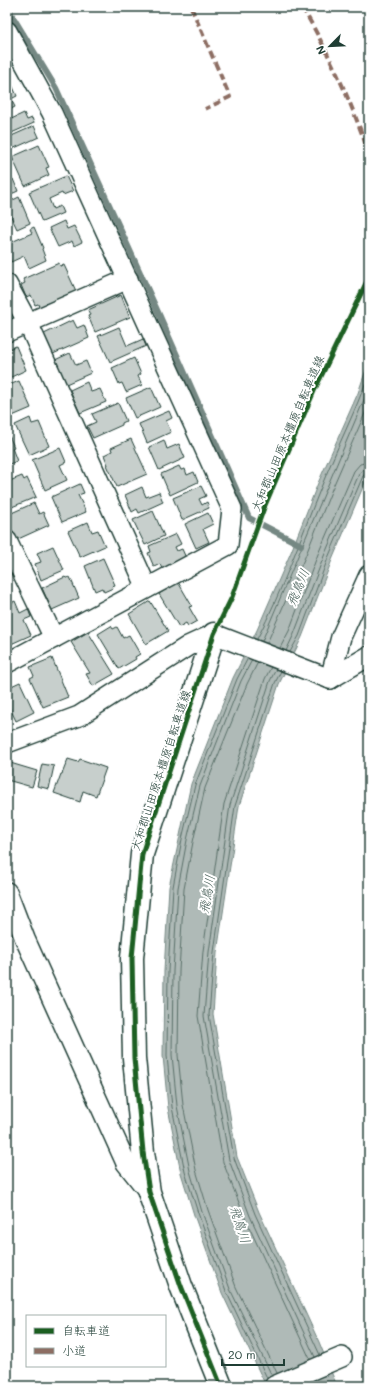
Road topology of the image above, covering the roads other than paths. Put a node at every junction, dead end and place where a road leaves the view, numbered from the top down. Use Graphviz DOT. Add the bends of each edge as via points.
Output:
graph roads {
  1 [pos="7,31"];
  2 [pos="128,279"];
  3 [pos="7,284"];
  4 [pos="28,323"];
  5 [pos="7,332"];
  6 [pos="7,541"];
  7 [pos="369,574"];
  8 [pos="147,588"];
  9 [pos="219,635"];
  10 [pos="54,638"];
  11 [pos="369,656"];
  12 [pos="7,663"];
  13 [pos="325,678"];
  14 [pos="7,743"];
  15 [pos="7,892"];
  16 [pos="149,1192"];
  17 [pos="338,1359"];
  18 [pos="221,1386"];
  19 [pos="274,1386"];
  1 -- 2 [label="street" via="52,113"];
  2 -- 4 [label="street"];
  2 -- 8 [label="street" via="232,509 228,545"];
  3 -- 4 [label="street"];
  4 -- 5 [label="street"];
  4 -- 8 [label="street"];
  6 -- 10 [label="street"];
  7 -- 13 [label="street"];
  8 -- 10 [label="street"];
  9 -- 13 [label="street"];
  9 -- 14 [label="street" via="188,646 79,716"];
  9 -- 16 [label="main road, 大和郡山田原本橿原自転車道線" via="142,854 132,973 134,1058"];
  10 -- 12 [label="street"];
  11 -- 13 [label="street"];
  15 -- 16 [label="street" via="25,939 126,1163"];
  16 -- 18 [label="main road, 大和郡山田原本橿原自転車道線" via="181,1286"];
  17 -- 19 [label="street"];
}
